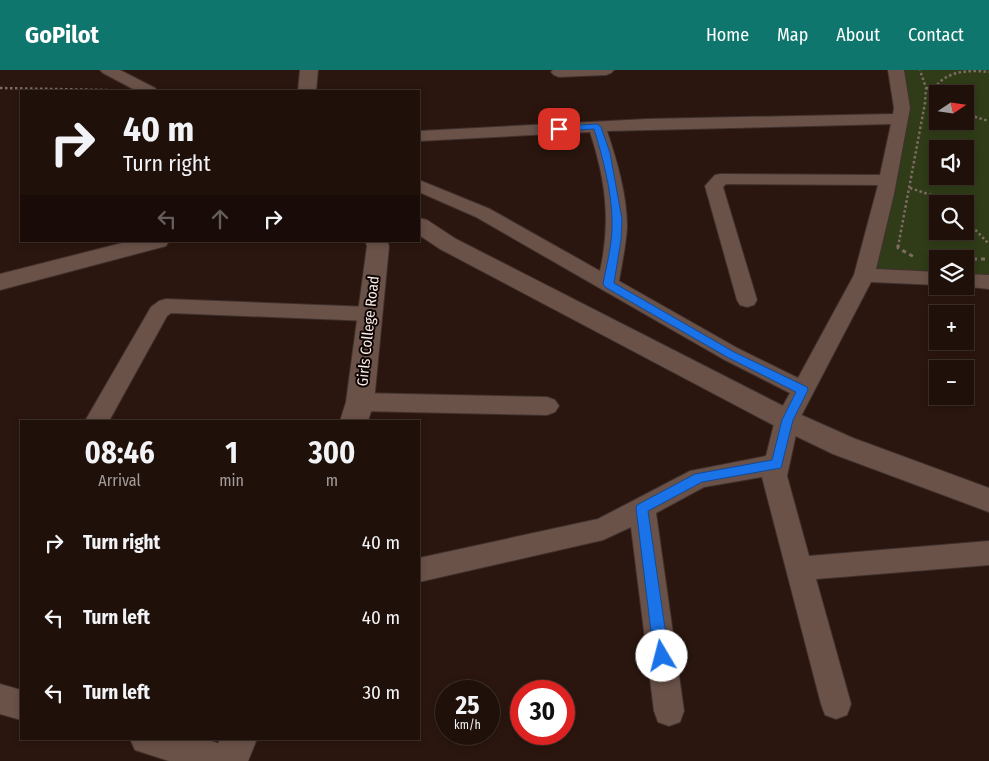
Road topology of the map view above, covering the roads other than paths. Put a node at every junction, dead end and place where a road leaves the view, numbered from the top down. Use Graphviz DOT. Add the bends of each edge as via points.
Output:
graph roads {
  1 [pos="108,70"];
  2 [pos="309,70"];
  3 [pos="606,70"];
  4 [pos="896,70"];
  5 [pos="559,72"];
  6 [pos="146,90"];
  7 [pos="307,90"];
  8 [pos="900,119"];
  9 [pos="597,127"];
  10 [pos="420,136"];
  11 [pos="888,180"];
  12 [pos="420,185"];
  13 [pos="420,226"];
  14 [pos="154,242"];
  15 [pos="376,242"];
  16 [pos="864,275"];
  17 [pos="929,279"];
  18 [pos="974,281"];
  19 [pos="0,282"];
  20 [pos="989,282"];
  21 [pos="608,284"];
  22 [pos="747,300"];
  23 [pos="370,314"];
  24 [pos="803,390"];
  25 [pos="547,406"];
  26 [pos="357,412"];
  27 [pos="98,420"];
  28 [pos="787,420"];
  29 [pos="777,464"];
  30 [pos="989,500"];
  31 [pos="642,508"];
  32 [pos="989,553"];
  33 [pos="800,569"];
  34 [pos="420,570"];
  35 [pos="0,699"];
  36 [pos="836,704"];
  37 [pos="20,705"];
  38 [pos="669,711"];
  39 [pos="150,740"];
  40 [pos="239,740"];
  41 [pos="229,761"];
  1 -- 6 [label="street"];
  2 -- 7 [label="street"];
  3 -- 5 [label="street"];
  4 -- 8 [label="street" via="902,108"];
  8 -- 9 [label="street"];
  8 -- 11 [label="street"];
  9 -- 10 [label="street"];
  9 -- 21 [label="street" via="606,153 617,219"];
  11 -- 16 [label="street"];
  11 -- 22 [label="street" via="721,179 714,186"];
  12 -- 21 [label="street" via="483,213"];
  13 -- 28 [label="street" via="448,244"];
  14 -- 19 [label="street"];
  15 -- 23 [label="street, Girls College Road"];
  16 -- 17 [label="street"];
  16 -- 24 [label="street"];
  18 -- 20 [label="street"];
  21 -- 24 [label="street" via="730,354"];
  23 -- 26 [label="street, Girls College Road"];
  23 -- 27 [label="street" via="166,306 159,312"];
  24 -- 28 [label="street"];
  25 -- 26 [label="street"];
  28 -- 29 [label="street"];
  28 -- 30 [label="street" via="843,446"];
  29 -- 31 [label="street" via="700,478"];
  29 -- 33 [label="street" via="774,476"];
  31 -- 34 [label="street" via="603,529"];
  31 -- 38 [label="street"];
  32 -- 33 [label="street"];
  33 -- 36 [label="street"];
  35 -- 37 [label="street"];
  39 -- 41 [label="street"];
  40 -- 41 [label="street"];
}
